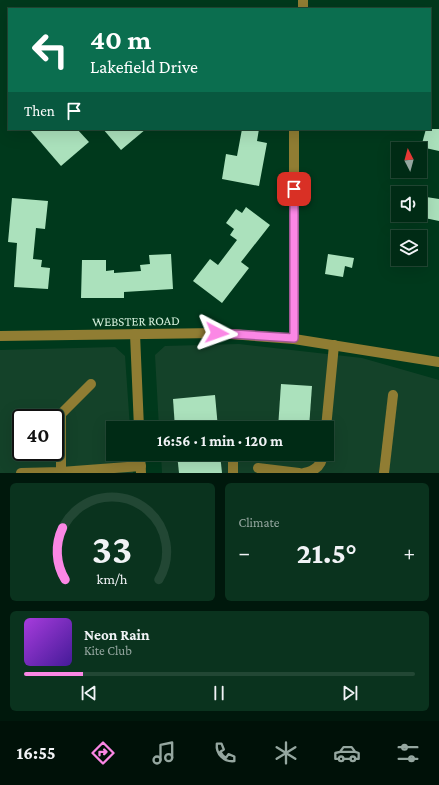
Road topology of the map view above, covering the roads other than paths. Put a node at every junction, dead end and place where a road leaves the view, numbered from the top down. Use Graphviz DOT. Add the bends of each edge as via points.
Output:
graph roads {
  1 [pos="294,130"];
  2 [pos="135,334"];
  3 [pos="0,336"];
  4 [pos="294,338"];
  5 [pos="334,345"];
  6 [pos="439,362"];
  7 [pos="91,384"];
  8 [pos="393,395"];
  9 [pos="139,421"];
  10 [pos="327,421"];
  11 [pos="233,461"];
  12 [pos="322,461"];
  13 [pos="258,468"];
  14 [pos="141,469"];
  15 [pos="61,472"];
  16 [pos="21,473"];
  17 [pos="233,473"];
  18 [pos="299,473"];
  19 [pos="304,473"];
  20 [pos="384,473"];
  1 -- 4 [label="street"];
  2 -- 3 [label="street, WEBSTER ROAD"];
  2 -- 4 [label="street, WEBSTER ROAD" via="217,333"];
  2 -- 9 [label="street"];
  4 -- 5 [label="street, WEBSTER ROAD"];
  5 -- 6 [label="street, WEBSTER ROAD"];
  5 -- 10 [label="street"];
  7 -- 15 [label="street" via="61,414"];
  8 -- 20 [label="street"];
  11 -- 17 [label="street"];
  12 -- 19 [label="street" via="312,472"];
  13 -- 18 [label="street"];
  14 -- 15 [label="street"];
  15 -- 16 [label="street"];
}
